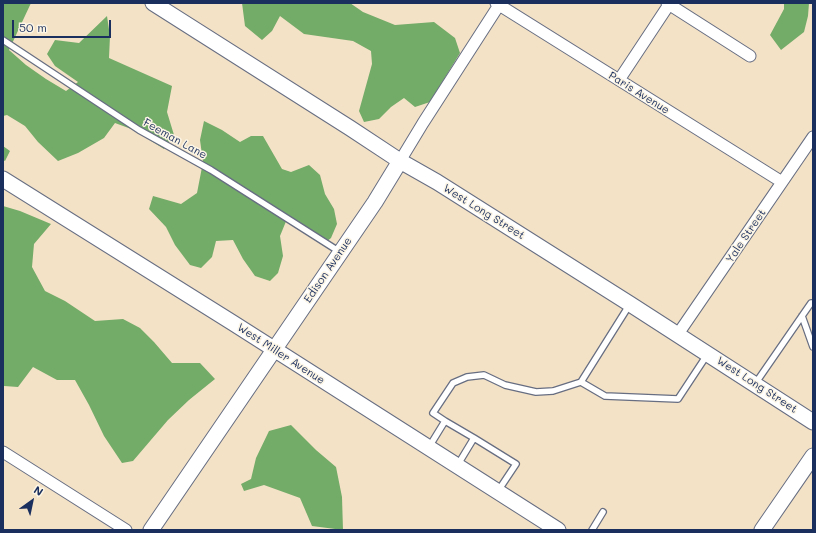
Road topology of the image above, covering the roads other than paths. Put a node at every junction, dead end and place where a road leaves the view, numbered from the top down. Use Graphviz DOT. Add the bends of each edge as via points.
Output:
graph roads {
  1 [pos="153,3"];
  2 [pos="668,3"];
  3 [pos="498,4"];
  4 [pos="3,40"];
  5 [pos="750,56"];
  6 [pos="619,80"];
  7 [pos="813,137"];
  8 [pos="400,161"];
  9 [pos="3,179"];
  10 [pos="782,182"];
  11 [pos="340,252"];
  12 [pos="813,303"];
  13 [pos="630,304"];
  14 [pos="802,316"];
  15 [pos="678,334"];
  16 [pos="813,347"];
  17 [pos="275,350"];
  18 [pos="708,353"];
  19 [pos="581,382"];
  20 [pos="755,384"];
  21 [pos="445,421"];
  22 [pos="813,422"];
  23 [pos="474,438"];
  24 [pos="429,448"];
  25 [pos="3,452"];
  26 [pos="813,456"];
  27 [pos="457,466"];
  28 [pos="498,492"];
  29 [pos="603,512"];
  30 [pos="126,530"];
  31 [pos="151,530"];
  32 [pos="558,530"];
  33 [pos="592,530"];
  34 [pos="762,530"];
  1 -- 8 [label="street, West Long Street"];
  2 -- 5 [label="street"];
  2 -- 6 [label="street"];
  3 -- 6 [label="street, Paris Avenue"];
  3 -- 8 [label="street, Edison Avenue"];
  4 -- 11 [label="lane, Feeman Lane" via="138,130 211,170"];
  6 -- 10 [label="street, Paris Avenue"];
  7 -- 10 [label="street, Yale Street"];
  8 -- 11 [label="street, Edison Avenue"];
  8 -- 13 [label="street, West Long Street"];
  9 -- 17 [label="street, West Miller Avenue"];
  10 -- 15 [label="street, Yale Street"];
  11 -- 17 [label="street, Edison Avenue"];
  12 -- 14 [label="lane"];
  13 -- 15 [label="street, West Long Street"];
  13 -- 19 [label="lane"];
  14 -- 16 [label="lane"];
  14 -- 20 [label="lane"];
  15 -- 18 [label="street, West Long Street"];
  17 -- 24 [label="street, West Miller Avenue"];
  17 -- 31 [label="street, Edison Avenue"];
  18 -- 19 [label="lane" via="678,399 605,396"];
  18 -- 20 [label="street, West Long Street"];
  19 -- 21 [label="lane" via="553,391 536,392 505,385 484,375 467,377 453,383 434,413"];
  20 -- 22 [label="street, West Long Street"];
  21 -- 23 [label="lane"];
  21 -- 24 [label="lane"];
  23 -- 27 [label="lane"];
  23 -- 28 [label="lane" via="516,464"];
  24 -- 27 [label="street, West Miller Avenue"];
  25 -- 30 [label="street"];
  26 -- 34 [label="street"];
  27 -- 28 [label="street, West Miller Avenue"];
  28 -- 32 [label="street, West Miller Avenue"];
  29 -- 33 [label="lane"];
}
